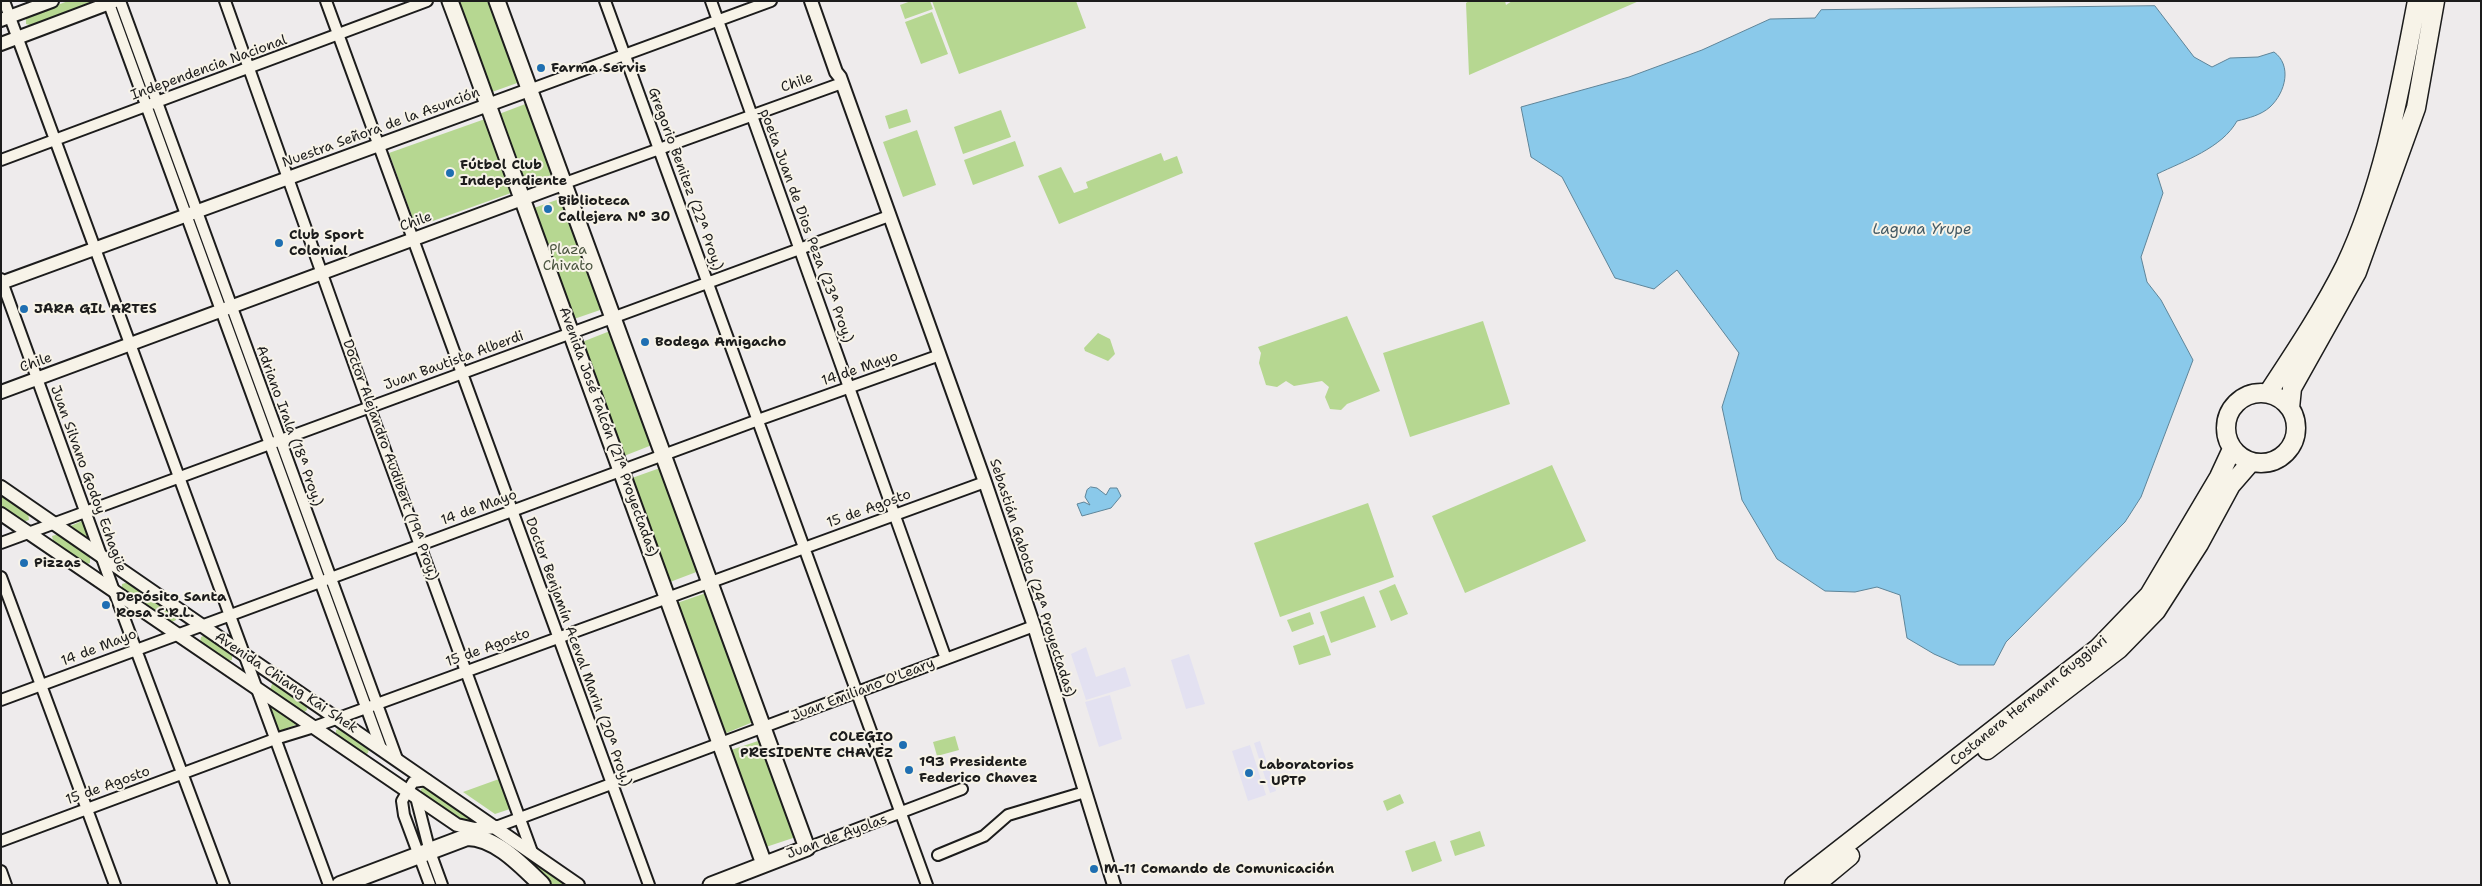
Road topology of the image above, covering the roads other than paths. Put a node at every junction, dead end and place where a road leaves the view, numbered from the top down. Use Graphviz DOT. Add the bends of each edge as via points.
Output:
graph roads {
  1 [pos="4,1"];
  2 [pos="52,1"];
  3 [pos="225,1"];
  4 [pos="326,1"];
  5 [pos="427,1"];
  6 [pos="450,1"];
  7 [pos="497,1"];
  8 [pos="605,1"];
  9 [pos="711,1"];
  10 [pos="771,1"];
  11 [pos="810,1"];
  12 [pos="818,1"];
  13 [pos="2417,1"];
  14 [pos="2435,1"];
  15 [pos="113,2"];
  16 [pos="5,19"];
  17 [pos="718,21"];
  18 [pos="337,35"];
  19 [pos="18,38"];
  20 [pos="1,44"];
  21 [pos="626,54"];
  22 [pos="249,68"];
  23 [pos="841,80"];
  24 [pos="529,90"];
  25 [pos="151,104"];
  26 [pos="490,104"];
  27 [pos="752,116"];
  28 [pos="54,140"];
  29 [pos="378,145"];
  30 [pos="660,149"];
  31 [pos="1,160"];
  32 [pos="289,178"];
  33 [pos="565,183"];
  34 [pos="522,199"];
  35 [pos="191,214"];
  36 [pos="889,216"];
  37 [pos="412,240"];
  38 [pos="800,248"];
  39 [pos="95,249"];
  40 [pos="323,273"];
  41 [pos="2,282"];
  42 [pos="708,282"];
  43 [pos="226,309"];
  44 [pos="614,317"];
  45 [pos="572,332"];
  46 [pos="130,344"];
  47 [pos="940,356"];
  48 [pos="461,372"];
  49 [pos="37,379"];
  50 [pos="849,387"];
  51 [pos="1,392"];
  52 [pos="2268,393"];
  53 [pos="369,406"];
  54 [pos="2290,408"];
  55 [pos="758,420"];
  56 [pos="274,441"];
  57 [pos="2232,449"];
  58 [pos="664,455"];
  59 [pos="2251,462"];
  60 [pos="622,470"];
  61 [pos="179,477"];
  62 [pos="985,482"];
  63 [pos="1,487"];
  64 [pos="512,511"];
  65 [pos="85,512"];
  66 [pos="1,514"];
  67 [pos="895,514"];
  68 [pos="54,524"];
  69 [pos="29,533"];
  70 [pos="1,543"];
  71 [pos="420,544"];
  72 [pos="804,547"];
  73 [pos="103,557"];
  74 [pos="1,577"];
  75 [pos="325,580"];
  76 [pos="710,582"];
  77 [pos="114,591"];
  78 [pos="668,597"];
  79 [pos="230,614"];
  80 [pos="202,625"];
  81 [pos="1034,626"];
  82 [pos="177,634"];
  83 [pos="558,637"];
  84 [pos="136,649"];
  85 [pos="245,655"];
  86 [pos="946,659"];
  87 [pos="466,670"];
  88 [pos="41,685"];
  89 [pos="257,689"];
  90 [pos="857,692"];
  91 [pos="1,700"];
  92 [pos="371,706"];
  93 [pos="337,718"];
  94 [pos="314,727"];
  95 [pos="763,727"];
  96 [pos="275,739"];
  97 [pos="720,743"];
  98 [pos="381,748"];
  99 [pos="397,759"];
  100 [pos="182,774"];
  101 [pos="427,780"];
  102 [pos="612,784"];
  103 [pos="962,789"];
  104 [pos="1086,792"];
  105 [pos="411,794"];
  106 [pos="87,808"];
  107 [pos="901,814"];
  108 [pos="520,818"];
  109 [pos="496,827"];
  110 [pos="1,841"];
  111 [pos="807,848"];
  112 [pos="532,852"];
  113 [pos="425,854"];
  114 [pos="938,855"];
  115 [pos="764,864"];
  116 [pos="1,871"];
  117 [pos="539,882"];
  118 [pos="6,885"];
  119 [pos="115,885"];
  120 [pos="224,885"];
  121 [pos="329,885"];
  122 [pos="340,885"];
  123 [pos="430,885"];
  124 [pos="442,885"];
  125 [pos="578,885"];
  126 [pos="649,885"];
  127 [pos="711,885"];
  128 [pos="927,885"];
  129 [pos="1114,885"];
  130 [pos="1794,885"];
  131 [pos="1815,885"];
  1 -- 16 [label="street"];
  2 -- 16 [label="street"];
  3 -- 22 [label="street, Doctor Alejandro Audibert (19ª Proy.)"];
  4 -- 18 [label="street, Doctor Benjamín Aceval Marin (20ª Proy.)"];
  5 -- 18 [label="street, Independencia Nacional"];
  6 -- 26 [label="main road, Avenida José Falcón (21ª Proyectadas)"];
  7 -- 24 [label="main road"];
  8 -- 21 [label="street, Gregorio Benitez (22ª Proy.)"];
  9 -- 17 [label="street, poeta Juan de Dios Peza (23ª Proy.)"];
  10 -- 17 [label="street, Nuestra Señora de la Asunción"];
  11 -- 23 [label="street"];
  12 -- 23 [label="street" via="842,70"];
  13 -- 52 [label="highway" via="2397,105 2367,209 2345,265 2306,336"];
  14 -- 54 [label="highway" via="2416,108 2357,272 2292,388"];
  15 -- 19 [label="street"];
  15 -- 25 [label="street, Adriano Irala (18ª Proy.)"];
  16 -- 19 [label="street"];
  17 -- 21 [label="street, Nuestra Señora de la Asunción"];
  17 -- 27 [label="street, poeta Juan de Dios Peza (23ª Proy.)"];
  18 -- 22 [label="street, Independencia Nacional"];
  18 -- 29 [label="street, Doctor Benjamín Aceval Marin (20ª Proy.)"];
  19 -- 20 [label="street"];
  19 -- 28 [label="street"];
  21 -- 24 [label="street, Nuestra Señora de la Asunción"];
  21 -- 30 [label="street, Gregorio Benitez (22ª Proy.)"];
  22 -- 25 [label="street, Independencia Nacional"];
  22 -- 32 [label="street, Doctor Alejandro Audibert (19ª Proy.)"];
  23 -- 27 [label="street, Chile"];
  23 -- 36 [label="street"];
  24 -- 26 [label="street, Nuestra Señora de la Asunción"];
  24 -- 33 [label="main road"];
  25 -- 28 [label="street, Independencia Nacional"];
  25 -- 35 [label="street, Adriano Irala (18ª Proy.)"];
  26 -- 29 [label="street, Nuestra Señora de la Asunción"];
  26 -- 34 [label="main road, Avenida José Falcón (21ª Proyectadas)"];
  27 -- 30 [label="street, Chile"];
  27 -- 38 [label="street, poeta Juan de Dios Peza (23ª Proy.)"];
  28 -- 31 [label="street, Independencia Nacional"];
  28 -- 39 [label="street"];
  29 -- 32 [label="street, Nuestra Señora de la Asunción"];
  29 -- 37 [label="street, Doctor Benjamín Aceval Marin (20ª Proy.)"];
  30 -- 33 [label="street, Chile"];
  30 -- 42 [label="street, Gregorio Benitez (22ª Proy.)"];
  32 -- 35 [label="street, Nuestra Señora de la Asunción"];
  32 -- 40 [label="street, Doctor Alejandro Audibert (19ª Proy.)"];
  33 -- 34 [label="street, Chile"];
  33 -- 44 [label="main road"];
  34 -- 37 [label="street, Chile"];
  34 -- 45 [label="main road, Avenida José Falcón (21ª Proyectadas)"];
  35 -- 39 [label="street, Nuestra Señora de la Asunción"];
  35 -- 43 [label="street, Adriano Irala (18ª Proy.)"];
  36 -- 38 [label="street, Juan Bautista Alberdi"];
  36 -- 47 [label="street, Sebastián Gaboto (24ª Proyectadas)"];
  37 -- 40 [label="street, Chile"];
  37 -- 48 [label="street, Doctor Benjamín Aceval Marin (20ª Proy.)"];
  38 -- 42 [label="street, Juan Bautista Alberdi"];
  38 -- 50 [label="street, poeta Juan de Dios Peza (23ª Proy.)"];
  39 -- 41 [label="street, Nuestra Señora de la Asunción"];
  39 -- 46 [label="street"];
  40 -- 43 [label="street, Chile"];
  40 -- 53 [label="street, Doctor Alejandro Audibert (19ª Proy.)"];
  41 -- 49 [label="street, Juan Silvano Godoy Echagüe"];
  42 -- 44 [label="street, Juan Bautista Alberdi"];
  42 -- 55 [label="street, Gregorio Benitez (22ª Proy.)"];
  43 -- 46 [label="street, Chile"];
  43 -- 56 [label="street, Adriano Irala (18ª Proy.)"];
  44 -- 45 [label="street, Juan Bautista Alberdi"];
  44 -- 58 [label="main road"];
  45 -- 48 [label="street, Juan Bautista Alberdi"];
  45 -- 60 [label="main road, Avenida José Falcón (21ª Proyectadas)"];
  46 -- 49 [label="street, Chile"];
  46 -- 61 [label="street"];
  47 -- 50 [label="street, 14 de Mayo"];
  47 -- 62 [label="street, Sebastián Gaboto (24ª Proyectadas)"];
  48 -- 53 [label="street, Juan Bautista Alberdi"];
  48 -- 64 [label="street, Doctor Benjamín Aceval Marin (20ª Proy.)"];
  49 -- 51 [label="street, Chile"];
  49 -- 65 [label="street, Juan Silvano Godoy Echagüe"];
  50 -- 55 [label="street, 14 de Mayo"];
  50 -- 67 [label="street, poeta Juan de Dios Peza (23ª Proy.)"];
  52 -- 54 [label="highway"];
  52 -- 57 [label="highway" via="2245,397 2235,404 2229,414 2226,432"];
  53 -- 56 [label="street, Juan Bautista Alberdi"];
  53 -- 71 [label="street, Doctor Alejandro Audibert (19ª Proy.)"];
  54 -- 59 [label="highway" via="2296,428 2290,449 2273,462"];
  55 -- 58 [label="street, 14 de Mayo"];
  55 -- 72 [label="street, Gregorio Benitez (22ª Proy.)"];
  56 -- 61 [label="street, Juan Bautista Alberdi"];
  56 -- 75 [label="street, Adriano Irala (18ª Proy.)"];
  57 -- 59 [label="highway"];
  57 -- 130 [label="highway, Costanera Hermann Guggiari" via="2219,477 2149,595 2098,648"];
  58 -- 60 [label="street, 14 de Mayo"];
  58 -- 76 [label="main road"];
  59 -- 131 [label="highway, Costanera Hermann Guggiari" via="2231,485 2199,544 2156,611 2119,649"];
  60 -- 64 [label="street, 14 de Mayo"];
  60 -- 78 [label="main road, Avenida José Falcón (21ª Proyectadas)"];
  61 -- 65 [label="street, Juan Bautista Alberdi"];
  61 -- 79 [label="street"];
  62 -- 67 [label="street, 15 de Agosto"];
  62 -- 81 [label="street, Sebastián Gaboto (24ª Proyectadas)"];
  63 -- 68 [label="street, Avenida Chiang Kai Shek"];
  64 -- 71 [label="street, 14 de Mayo"];
  64 -- 83 [label="street, Doctor Benjamín Aceval Marin (20ª Proy.)"];
  65 -- 68 [label="street, Juan Bautista Alberdi"];
  65 -- 73 [label="street, Juan Silvano Godoy Echagüe"];
  66 -- 69 [label="street, Avenida Chiang Kai Shek"];
  67 -- 72 [label="street, 15 de Agosto"];
  67 -- 86 [label="street, poeta Juan de Dios Peza (23ª Proy.)"];
  68 -- 69 [label="street, Juan Bautista Alberdi"];
  68 -- 73 [label="street, Avenida Chiang Kai Shek"];
  69 -- 70 [label="street, Juan Bautista Alberdi"];
  69 -- 77 [label="street, Avenida Chiang Kai Shek"];
  71 -- 75 [label="street, 14 de Mayo"];
  71 -- 87 [label="street, Doctor Alejandro Audibert (19ª Proy.)"];
  72 -- 76 [label="street, 15 de Agosto"];
  72 -- 90 [label="street, Gregorio Benitez (22ª Proy.)"];
  73 -- 77 [label="street, Juan Silvano Godoy Echagüe"];
  73 -- 80 [label="street, Avenida Chiang Kai Shek"];
  74 -- 88 [label="street"];
  75 -- 79 [label="street, 14 de Mayo"];
  75 -- 92 [label="street, Adriano Irala (18ª Proy.)"];
  76 -- 78 [label="street, 15 de Agosto"];
  76 -- 95 [label="main road"];
  77 -- 82 [label="street, Avenida Chiang Kai Shek"];
  77 -- 84 [label="street, Juan Silvano Godoy Echagüe"];
  78 -- 83 [label="street, 15 de Agosto"];
  78 -- 97 [label="main road, Avenida José Falcón (21ª Proyectadas)"];
  79 -- 80 [label="street, 14 de Mayo"];
  79 -- 85 [label="street"];
  80 -- 82 [label="street, 14 de Mayo"];
  80 -- 85 [label="street, Avenida Chiang Kai Shek"];
  81 -- 86 [label="street, Juan Emiliano O'Leary"];
  81 -- 104 [label="street, Sebastián Gaboto (24ª Proyectadas)"];
  82 -- 84 [label="street, 14 de Mayo"];
  82 -- 89 [label="street, Avenida Chiang Kai Shek"];
  83 -- 87 [label="street, 15 de Agosto"];
  83 -- 102 [label="street, Doctor Benjamín Aceval Marin (20ª Proy.)"];
  84 -- 88 [label="street, 14 de Mayo"];
  84 -- 100 [label="street, Juan Silvano Godoy Echagüe"];
  85 -- 89 [label="street"];
  85 -- 93 [label="street, Avenida Chiang Kai Shek"];
  86 -- 90 [label="street, Juan Emiliano O'Leary"];
  87 -- 92 [label="street, 15 de Agosto"];
  87 -- 108 [label="street, Doctor Alejandro Audibert (19ª Proy.)"];
  88 -- 91 [label="street, 14 de Mayo"];
  88 -- 106 [label="street"];
  89 -- 94 [label="street, Avenida Chiang Kai Shek"];
  89 -- 96 [label="street"];
  90 -- 95 [label="street, Juan Emiliano O'Leary"];
  90 -- 107 [label="street, Gregorio Benitez (22ª Proy.)"];
  92 -- 93 [label="street, 15 de Agosto"];
  92 -- 98 [label="street, Adriano Irala (18ª Proy.)"];
  92 -- 99 [label="street, Adriano Irala (18ª Proy.)"];
  93 -- 94 [label="street, 15 de Agosto"];
  93 -- 98 [label="street, Avenida Chiang Kai Shek"];
  94 -- 96 [label="street, 15 de Agosto"];
  94 -- 105 [label="street, Avenida Chiang Kai Shek"];
  95 -- 97 [label="street, Juan Emiliano O'Leary"];
  95 -- 111 [label="main road"];
  96 -- 100 [label="street, 15 de Agosto"];
  96 -- 121 [label="street"];
  97 -- 102 [label="street, Juan Emiliano O'Leary"];
  97 -- 115 [label="main road, Avenida José Falcón (21ª Proyectadas)"];
  98 -- 99 [label="street, Avenida Chiang Kai Shek"];
  99 -- 101 [label="street, Avenida Chiang Kai Shek"];
  100 -- 106 [label="street, 15 de Agosto"];
  100 -- 120 [label="street, Juan Silvano Godoy Echagüe"];
  101 -- 105 [label="street" via="417,780"];
  101 -- 109 [label="street, Avenida Chiang Kai Shek"];
  102 -- 108 [label="street, Juan Emiliano O'Leary"];
  102 -- 126 [label="street, Doctor Benjamín Aceval Marin (20ª Proy.)"];
  103 -- 107 [label="street, Juan de Ayolas"];
  104 -- 114 [label="street" via="1008,816 984,836"];
  104 -- 129 [label="street, Sebastián Gaboto (24ª Proyectadas)"];
  105 -- 109 [label="street, Avenida Chiang Kai Shek" via="457,826 475,829"];
  105 -- 113 [label="street"];
  105 -- 113 [label="street" via="402,805"];
  106 -- 110 [label="street, 15 de Agosto"];
  106 -- 119 [label="street"];
  107 -- 111 [label="street, Juan de Ayolas"];
  107 -- 128 [label="street, Gregorio Benitez (22ª Proy.)"];
  108 -- 109 [label="street, Juan Emiliano O'Leary"];
  108 -- 112 [label="street, Doctor Alejandro Audibert (19ª Proy.)"];
  109 -- 112 [label="street, Avenida Chiang Kai Shek"];
  111 -- 115 [label="main road, Juan de Ayolas"];
  112 -- 125 [label="street, Avenida Chiang Kai Shek"];
  113 -- 117 [label="main road" via="467,837 475,837 493,844"];
  113 -- 122 [label="main road"];
  113 -- 123 [label="street"];
  113 -- 124 [label="street"];
  115 -- 127 [label="main road, Juan de Ayolas"];
  116 -- 118 [label="street"];
}
